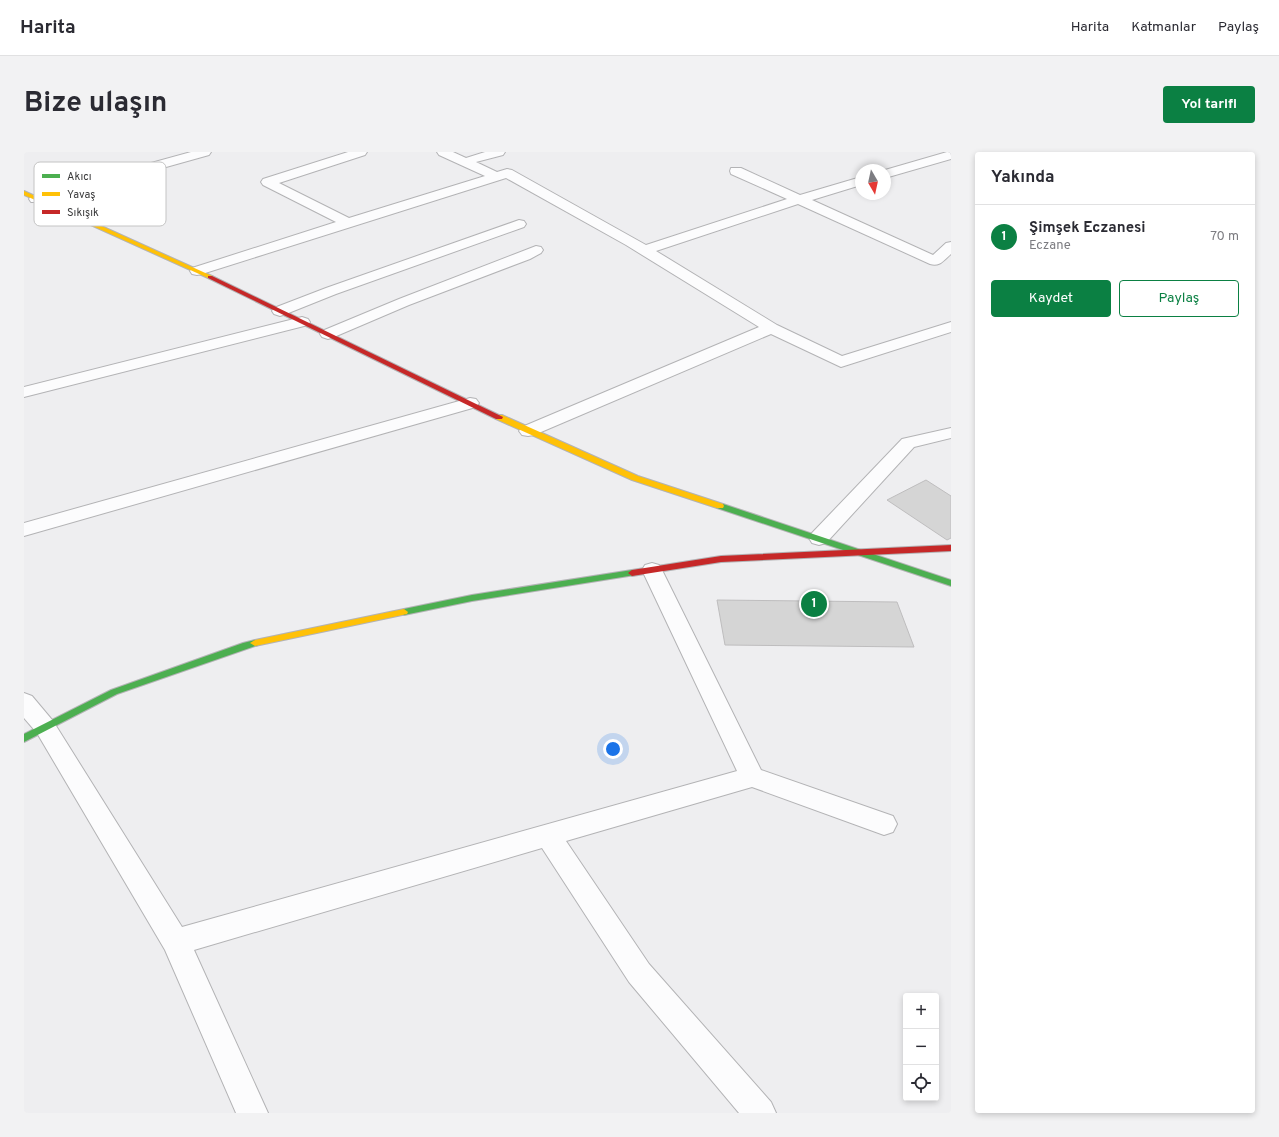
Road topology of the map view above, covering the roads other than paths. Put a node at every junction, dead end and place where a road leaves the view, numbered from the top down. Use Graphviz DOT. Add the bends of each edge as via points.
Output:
graph roads {
  1 [pos="205,152"];
  2 [pos="361,152"];
  3 [pos="443,152"];
  4 [pos="499,152"];
  5 [pos="951,155"];
  6 [pos="464,162"];
  7 [pos="166,163"];
  8 [pos="736,171"];
  9 [pos="891,172"];
  10 [pos="496,176"];
  11 [pos="855,183"];
  12 [pos="24,193"];
  13 [pos="34,198"];
  14 [pos="798,200"];
  15 [pos="348,223"];
  16 [pos="519,224"];
  17 [pos="96,226"];
  18 [pos="951,246"];
  19 [pos="536,250"];
  20 [pos="645,250"];
  21 [pos="197,271"];
  22 [pos="280,311"];
  23 [pos="302,322"];
  24 [pos="951,327"];
  25 [pos="771,328"];
  26 [pos="328,334"];
  27 [pos="24,392"];
  28 [pos="470,403"];
  29 [pos="528,431"];
  30 [pos="951,433"];
  31 [pos="24,530"];
  32 [pos="819,538"];
  33 [pos="951,548"];
  34 [pos="865,553"];
  35 [pos="652,570"];
  36 [pos="951,583"];
  37 [pos="24,702"];
  38 [pos="34,733"];
  39 [pos="752,777"];
  40 [pos="884,824"];
  41 [pos="548,835"];
  42 [pos="176,942"];
  43 [pos="252,1113"];
  44 [pos="760,1113"];
  1 -- 7 [label="street"];
  2 -- 15 [label="street" via="268,182"];
  3 -- 6 [label="street"];
  4 -- 6 [label="street"];
  5 -- 9 [label="street"];
  6 -- 10 [label="street"];
  8 -- 14 [label="street"];
  10 -- 15 [label="street"];
  10 -- 20 [label="street" via="507,173"];
  11 -- 14 [label="street"];
  12 -- 13 [label="street"];
  14 -- 18 [label="street" via="935,261"];
  14 -- 20 [label="street"];
  15 -- 21 [label="street"];
  16 -- 22 [label="street"];
  17 -- 21 [label="street"];
  19 -- 26 [label="street"];
  20 -- 25 [label="street"];
  21 -- 22 [label="street"];
  22 -- 23 [label="street"];
  23 -- 26 [label="street"];
  23 -- 27 [label="street"];
  24 -- 25 [label="street" via="841,362"];
  25 -- 29 [label="street"];
  26 -- 28 [label="street"];
  28 -- 29 [label="street"];
  28 -- 31 [label="street"];
  29 -- 32 [label="street" via="635,478"];
  30 -- 32 [label="street" via="908,443"];
  32 -- 34 [label="street"];
  33 -- 34 [label="street"];
  34 -- 35 [label="street" via="721,559"];
  34 -- 36 [label="street"];
  35 -- 38 [label="street" via="472,598 246,645 114,692"];
  35 -- 39 [label="street"];
  37 -- 38 [label="street"];
  38 -- 42 [label="street"];
  39 -- 40 [label="street"];
  39 -- 41 [label="street"];
  41 -- 42 [label="street"];
  41 -- 44 [label="street" via="639,973"];
  42 -- 43 [label="street"];
}
